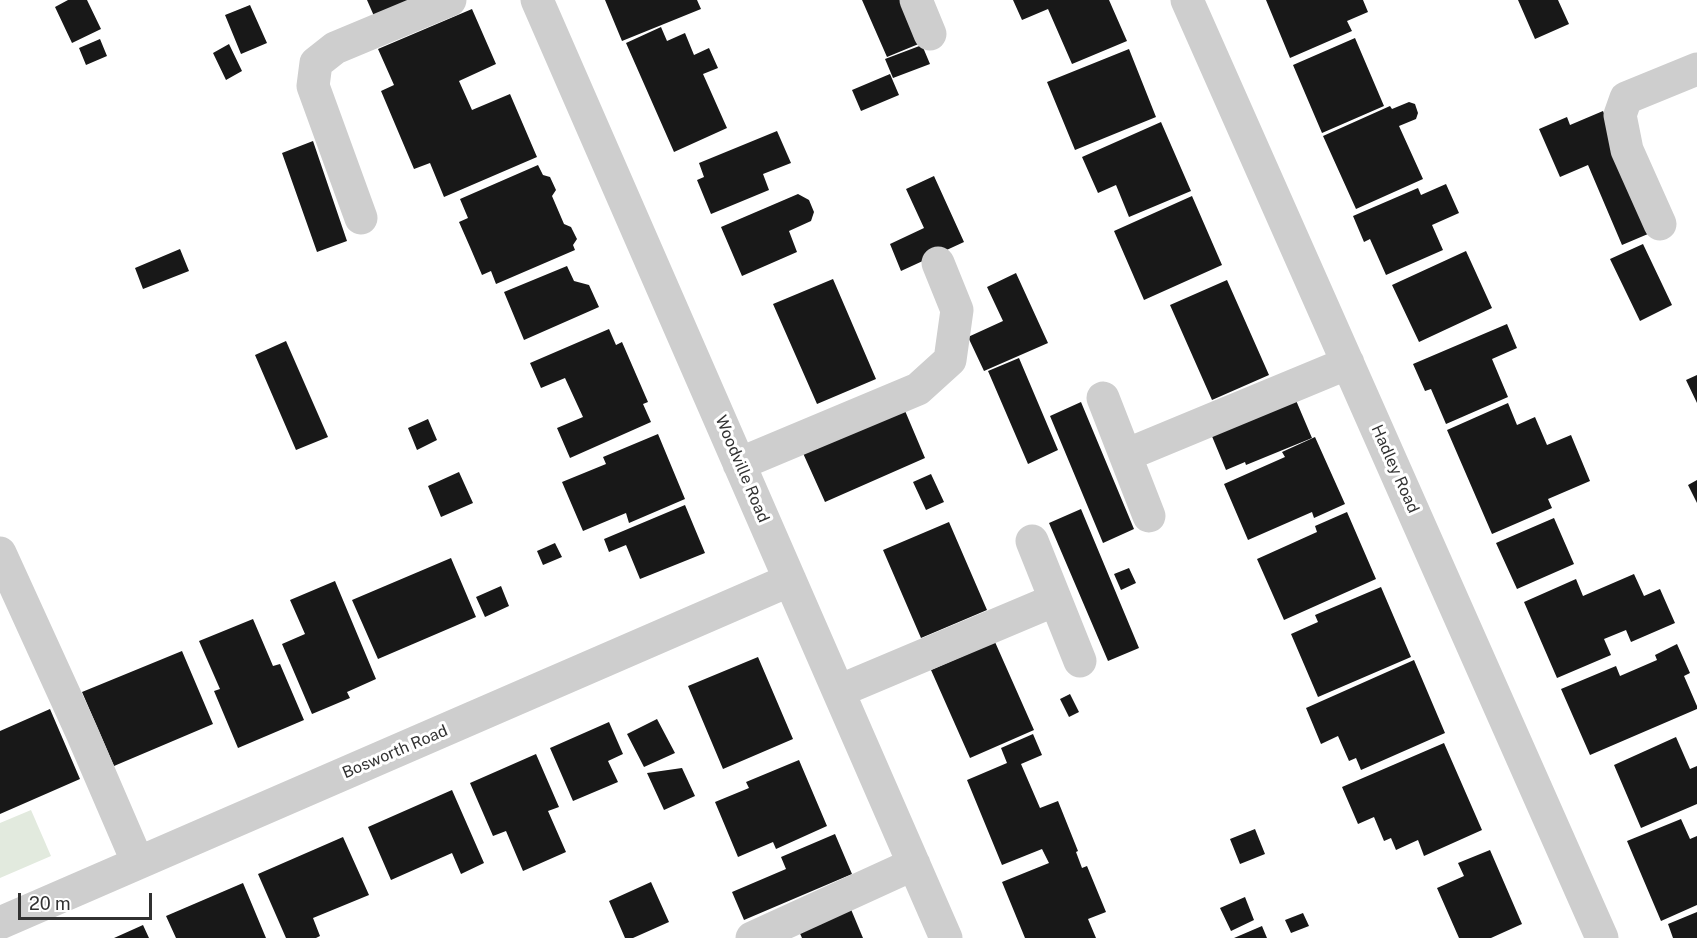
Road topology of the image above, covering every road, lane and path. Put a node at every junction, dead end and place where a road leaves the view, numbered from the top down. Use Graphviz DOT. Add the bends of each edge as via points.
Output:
graph roads {
  1 [pos="450,0"];
  2 [pos="537,0"];
  3 [pos="916,0"];
  4 [pos="1187,0"];
  5 [pos="930,34"];
  6 [pos="1697,69"];
  7 [pos="361,218"];
  8 [pos="1660,224"];
  9 [pos="938,263"];
  10 [pos="1348,363"];
  11 [pos="1103,398"];
  12 [pos="1126,455"];
  13 [pos="739,464"];
  14 [pos="1149,516"];
  15 [pos="1032,541"];
  16 [pos="0,553"];
  17 [pos="789,580"];
  18 [pos="1055,600"];
  19 [pos="1080,661"];
  20 [pos="839,691"];
  21 [pos="138,863"];
  22 [pos="914,864"];
  23 [pos="0,923"];
  24 [pos="752,938"];
  25 [pos="946,938"];
  26 [pos="1602,938"];
  1 -- 7 [label="street" via="335,48 316,63 314,86"];
  2 -- 13 [label="street, Woodville Road"];
  3 -- 5 [label="street"];
  4 -- 10 [label="street, Hadley Road"];
  6 -- 8 [label="street" via="1626,98 1620,115 1627,150"];
  9 -- 13 [label="street" via="957,310 950,360 918,388"];
  10 -- 12 [label="street"];
  10 -- 26 [label="street, Hadley Road"];
  11 -- 12 [label="street"];
  12 -- 14 [label="street"];
  13 -- 17 [label="street, Woodville Road"];
  15 -- 18 [label="street"];
  16 -- 21 [label="street"];
  17 -- 20 [label="street, Woodville Road"];
  17 -- 21 [label="street, Bosworth Road"];
  18 -- 19 [label="street"];
  18 -- 20 [label="street"];
  20 -- 22 [label="street, Woodville Road"];
  21 -- 23 [label="street, Bosworth Road"];
  22 -- 24 [label="street"];
  22 -- 25 [label="street, Woodville Road"];
}
